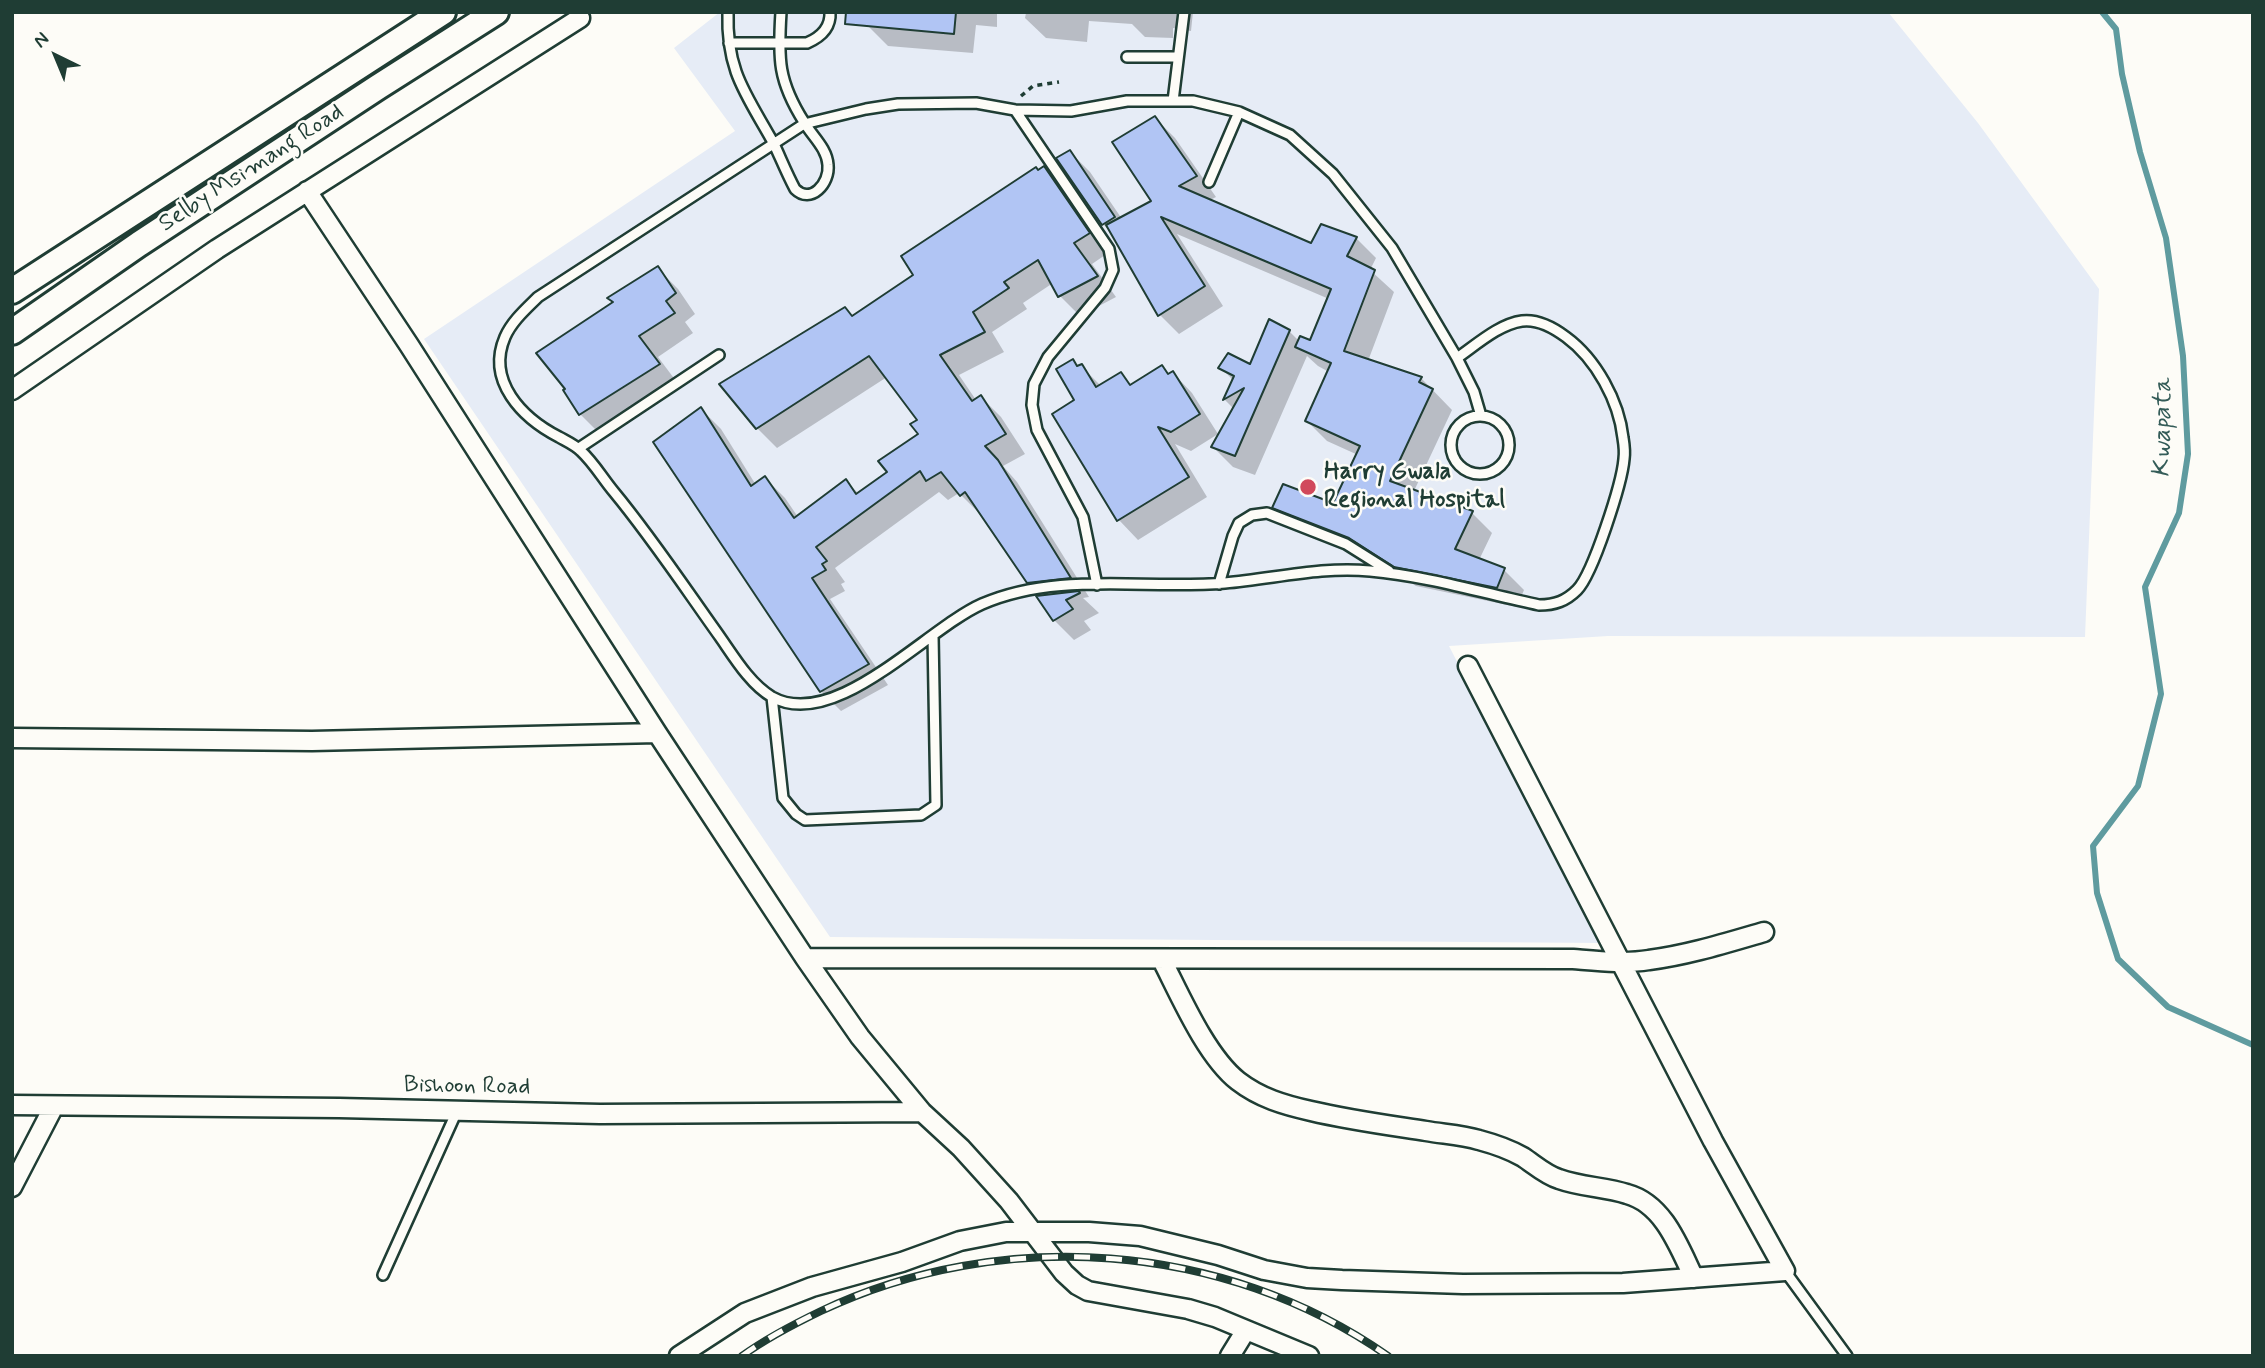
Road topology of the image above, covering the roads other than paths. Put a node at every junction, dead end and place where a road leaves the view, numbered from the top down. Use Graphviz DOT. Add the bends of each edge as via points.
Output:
graph roads {
  1 [pos="443,12"];
  2 [pos="496,12"];
  3 [pos="729,12"];
  4 [pos="781,12"];
  5 [pos="830,12"];
  6 [pos="1184,12"];
  7 [pos="579,18"];
  8 [pos="729,43"];
  9 [pos="779,44"];
  10 [pos="1127,57"];
  11 [pos="1178,57"];
  12 [pos="1173,101"];
  13 [pos="1010,109"];
  14 [pos="1239,112"];
  15 [pos="804,124"];
  16 [pos="774,144"];
  17 [pos="1209,182"];
  18 [pos="307,191"];
  19 [pos="12,290"];
  20 [pos="12,332"];
  21 [pos="719,355"];
  22 [pos="1457,358"];
  23 [pos="12,390"];
  24 [pos="1481,416"];
  25 [pos="579,448"];
  26 [pos="1395,575"];
  27 [pos="1219,584"];
  28 [pos="1097,585"];
  29 [pos="933,635"];
  30 [pos="1468,666"];
  31 [pos="772,697"];
  32 [pos="657,733"];
  33 [pos="12,738"];
  34 [pos="1764,932"];
  35 [pos="805,958"];
  36 [pos="1161,960"];
  37 [pos="1620,962"];
  38 [pos="12,1105"];
  39 [pos="54,1106"];
  40 [pos="457,1111"];
  41 [pos="922,1112"];
  42 [pos="12,1187"];
  43 [pos="1032,1231"];
  44 [pos="1785,1271"];
  45 [pos="383,1275"];
  46 [pos="1694,1278"];
  47 [pos="1246,1330"];
  48 [pos="679,1356"];
  49 [pos="1230,1356"];
  50 [pos="1309,1356"];
  51 [pos="1847,1356"];
  1 -- 19 [label="main road, Selby Msimang Road"];
  2 -- 20 [label="main road, Selby Msimang Road" via="161,229"];
  3 -- 8 [label="lane"];
  4 -- 9 [label="lane"];
  5 -- 9 [label="lane" via="830,23 816,39"];
  6 -- 11 [label="lane"];
  7 -- 18 [label="street"];
  8 -- 9 [label="lane"];
  8 -- 16 [label="lane" via="746,97"];
  9 -- 15 [label="lane" via="784,85"];
  10 -- 11 [label="lane"];
  11 -- 12 [label="lane"];
  12 -- 13 [label="lane" via="1127,101 1071,111"];
  12 -- 14 [label="lane"];
  13 -- 15 [label="lane" via="976,103 898,104"];
  13 -- 28 [label="lane" via="1109,249 1113,270 1105,288 1048,357 1034,384 1032,405 1037,430 1083,517"];
  14 -- 17 [label="lane"];
  14 -- 22 [label="lane" via="1290,135 1333,174 1392,248"];
  15 -- 16 [label="lane"];
  15 -- 16 [label="lane" via="828,163 823,187 804,194 795,189"];
  16 -- 25 [label="lane" via="538,297 516,318 504,338 500,379 528,416"];
  18 -- 23 [label="street"];
  18 -- 32 [label="street"];
  21 -- 25 [label="lane"];
  22 -- 24 [label="lane"];
  22 -- 26 [label="lane" via="1523,321 1555,329 1576,344 1612,398 1623,435 1625,458 1617,496 1580,587 1554,605"];
  24 -- 24 [label="lane" via="1496,421 1506,432 1510,447 1493,472 1478,475 1463,470 1453,459 1450,444 1455,429 1466,419"];
  25 -- 31 [label="lane" via="633,515 742,668"];
  26 -- 27 [label="lane" via="1368,570 1319,572"];
  26 -- 27 [label="lane" via="1346,544 1266,513 1240,523"];
  27 -- 28 [label="lane"];
  28 -- 29 [label="lane" via="1057,585 1014,593 980,605"];
  29 -- 31 [label="lane" via="845,694 821,702 791,703"];
  29 -- 31 [label="lane" via="936,805 921,815 805,820 796,814 783,798"];
  30 -- 37 [label="street"];
  32 -- 33 [label="street" via="312,741"];
  32 -- 35 [label="street"];
  34 -- 37 [label="street" via="1649,960"];
  35 -- 36 [label="street"];
  35 -- 41 [label="street" via="860,1037"];
  36 -- 37 [label="street"];
  36 -- 46 [label="street" via="1221,1064 1257,1094 1346,1119 1475,1139 1522,1156 1555,1178 1643,1199 1670,1232"];
  37 -- 44 [label="street"];
  38 -- 39 [label="street, Bishoon Road"];
  39 -- 40 [label="street, Bishoon Road"];
  39 -- 42 [label="street"];
  40 -- 41 [label="street, Bishoon Road"];
  40 -- 45 [label="lane"];
  41 -- 43 [label="street" via="983,1171"];
  43 -- 46 [label="street" via="1140,1236 1307,1278 1463,1284"];
  43 -- 47 [label="street" via="1064,1273 1088,1291 1188,1310"];
  43 -- 48 [label="street" via="960,1241 812,1287 745,1313"];
  44 -- 46 [label="street"];
  44 -- 51 [label="lane"];
  47 -- 49 [label="street"];
  47 -- 50 [label="street"];
}
